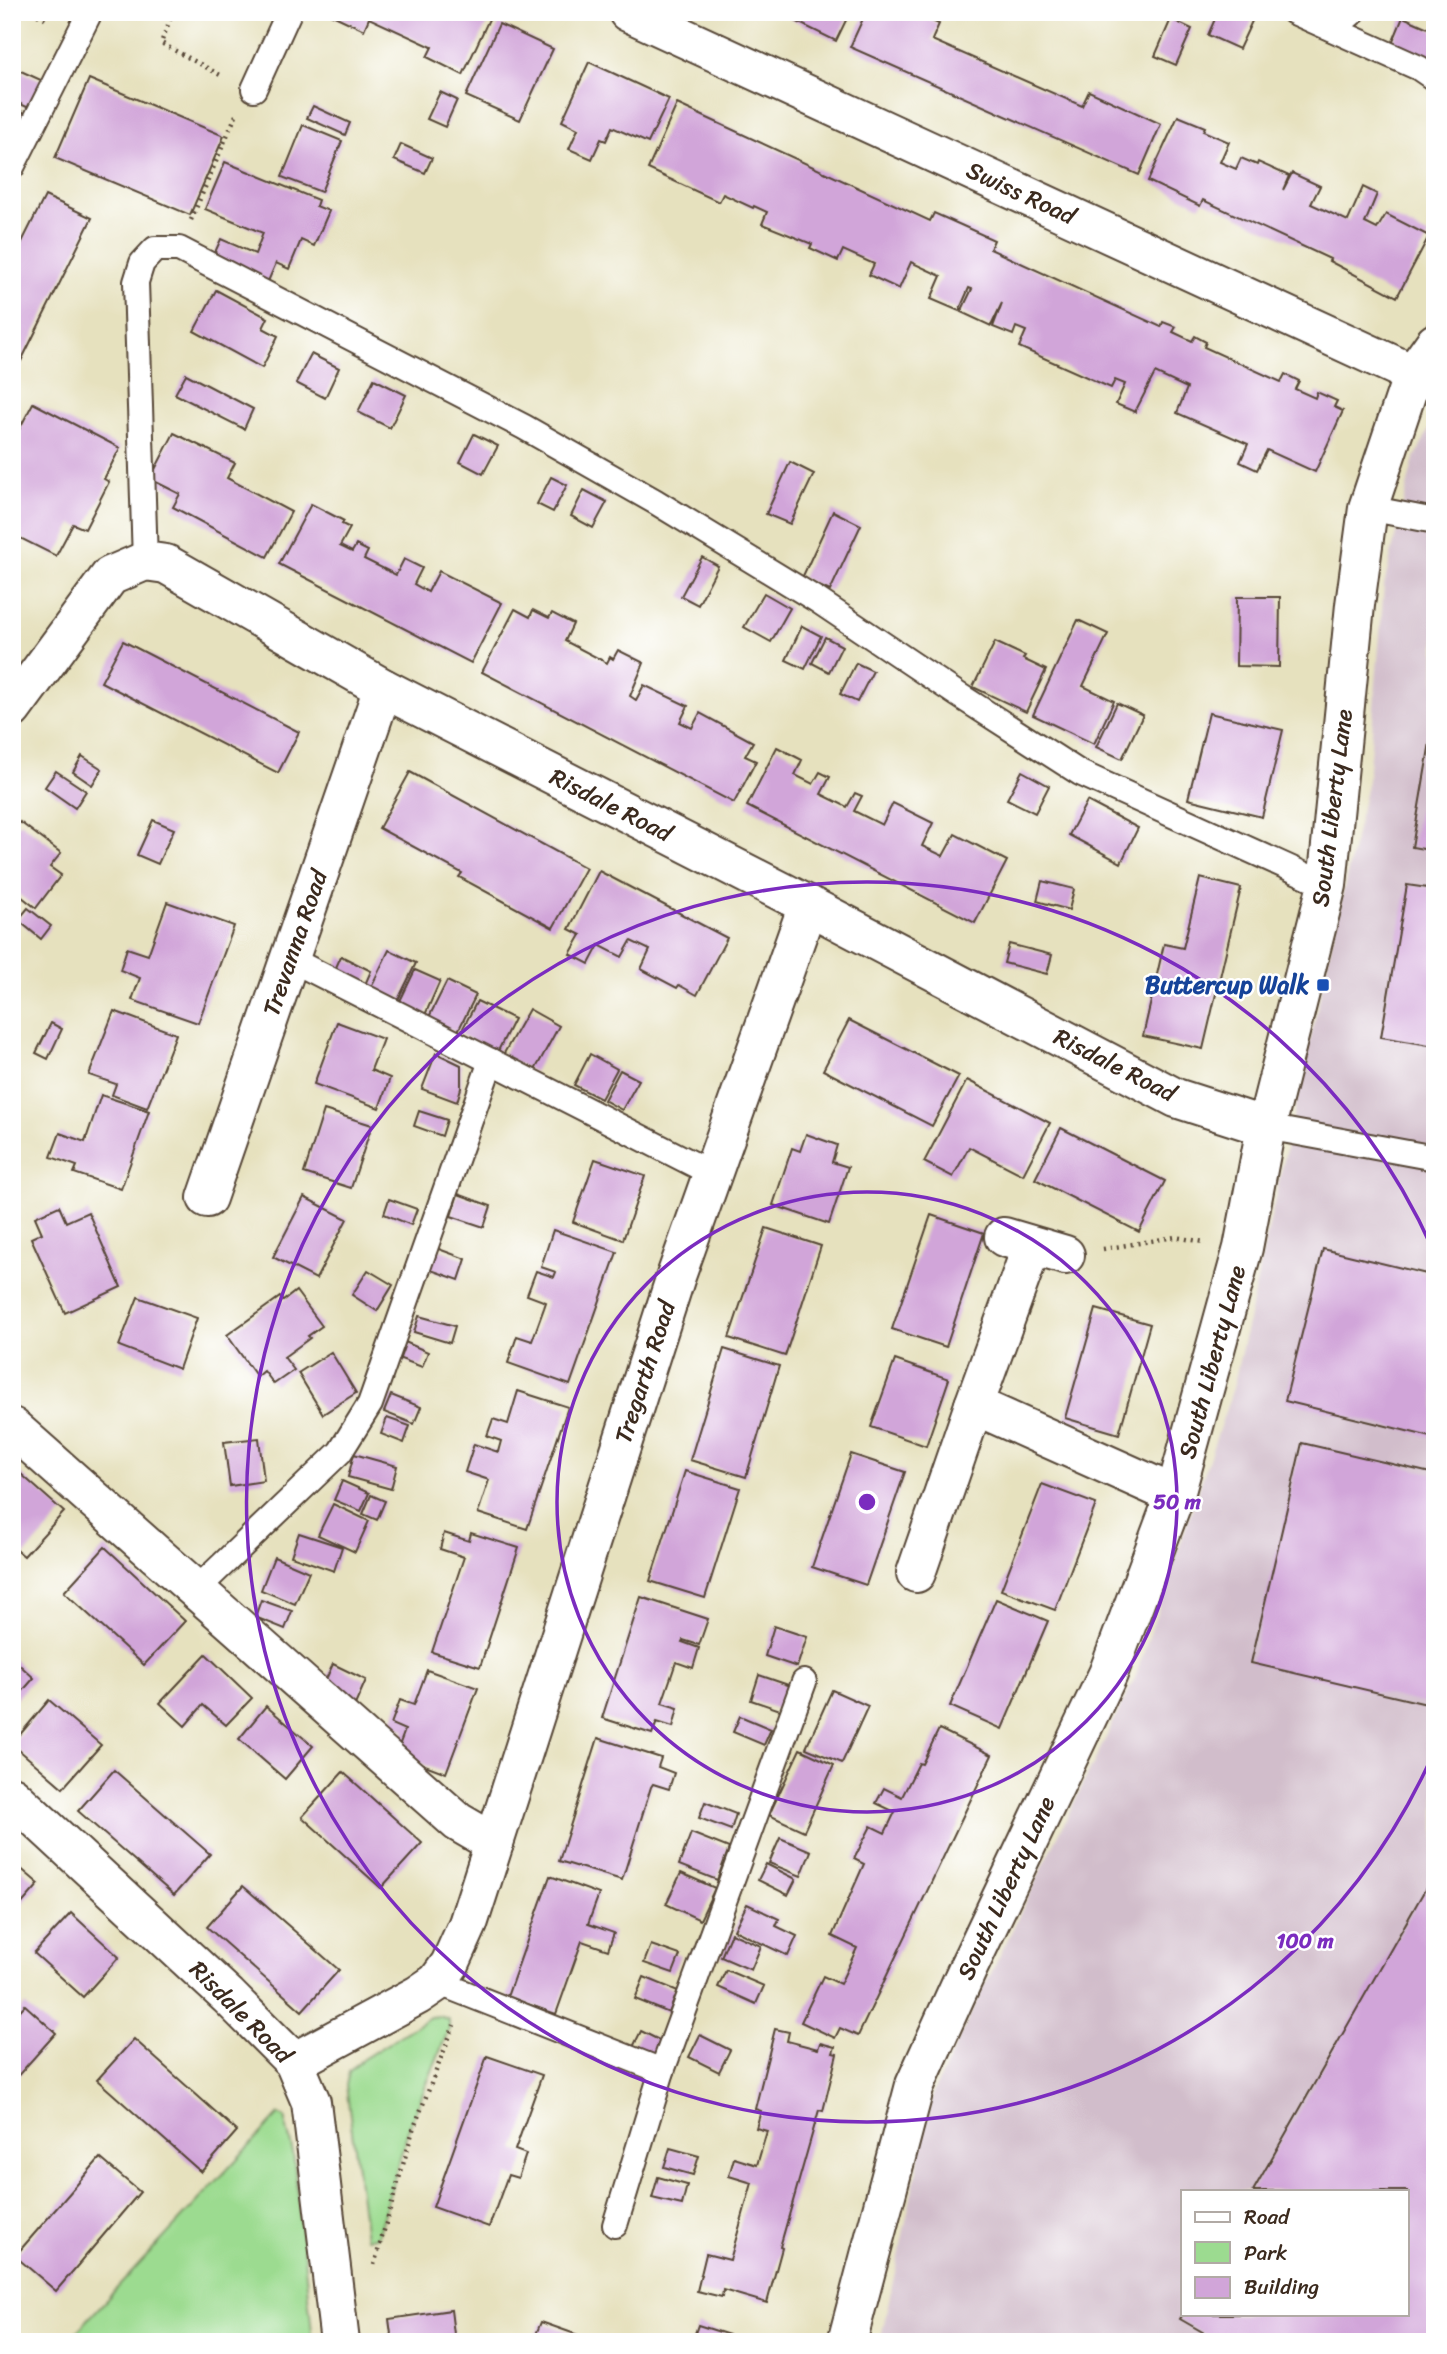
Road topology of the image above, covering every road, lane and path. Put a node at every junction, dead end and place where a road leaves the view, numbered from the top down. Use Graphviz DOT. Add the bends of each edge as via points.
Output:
graph roads {
  1 [pos="90,12"];
  2 [pos="173,12"];
  3 [pos="289,12"];
  4 [pos="628,12"];
  5 [pos="1294,12"];
  6 [pos="1353,12"];
  7 [pos="1333,29"];
  8 [pos="1435,79"];
  9 [pos="244,86"];
  10 [pos="236,114"];
  11 [pos="12,167"];
  12 [pos="179,249"];
  13 [pos="1435,342"];
  14 [pos="1413,374"];
  15 [pos="1368,508"];
  16 [pos="1435,521"];
  17 [pos="145,561"];
  18 [pos="383,688"];
  19 [pos="12,709"];
  20 [pos="1327,885"];
  21 [pos="808,905"];
  22 [pos="290,959"];
  23 [pos="491,1061"];
  24 [pos="1266,1127"];
  25 [pos="1435,1158"];
  26 [pos="713,1174"];
  27 [pos="207,1198"];
  28 [pos="1034,1246"];
  29 [pos="1243,1248"];
  30 [pos="974,1405"];
  31 [pos="12,1427"];
  32 [pos="1175,1495"];
  33 [pos="916,1574"];
  34 [pos="196,1590"];
  35 [pos="804,1682"];
  36 [pos="12,1796"];
  37 [pos="494,1843"];
  38 [pos="451,1988"];
  39 [pos="294,2062"];
  40 [pos="662,2071"];
  41 [pos="615,2225"];
  42 [pos="373,2269"];
  43 [pos="340,2342"];
  44 [pos="847,2342"];
  1 -- 11 [label="lane"];
  2 -- 9 [label="path" via="161,43"];
  3 -- 9 [label="lane"];
  4 -- 14 [label="street, Swiss Road"];
  5 -- 7 [label="lane"];
  6 -- 7 [label="lane"];
  7 -- 8 [label="lane"];
  10 -- 12 [label="path"];
  12 -- 17 [label="lane" via="155,249 142,263 136,282"];
  12 -- 20 [label="lane" via="524,427 656,502 817,600 1080,773"];
  13 -- 14 [label="street, South Liberty Lane"];
  14 -- 15 [label="street, South Liberty Lane"];
  15 -- 16 [label="lane"];
  15 -- 20 [label="street, South Liberty Lane"];
  17 -- 18 [label="street, Risdale Road" via="166,564"];
  17 -- 19 [label="street" via="110,576"];
  18 -- 21 [label="street, Risdale Road"];
  18 -- 22 [label="street, Trevanna Road"];
  20 -- 24 [label="street, South Liberty Lane"];
  21 -- 24 [label="street, Risdale Road" via="1176,1098"];
  21 -- 26 [label="street, Tregarth Road"];
  22 -- 23 [label="lane"];
  22 -- 27 [label="street, Trevanna Road"];
  23 -- 26 [label="lane"];
  23 -- 34 [label="lane" via="370,1404 340,1452"];
  24 -- 25 [label="lane"];
  24 -- 29 [label="street, South Liberty Lane"];
  26 -- 37 [label="street, Tregarth Road"];
  28 -- 29 [label="path" via="1175,1237"];
  28 -- 30 [label="street"];
  29 -- 32 [label="street, South Liberty Lane"];
  30 -- 32 [label="street"];
  30 -- 33 [label="street"];
  31 -- 34 [label="street"];
  32 -- 44 [label="street, South Liberty Lane" via="1108,1674 915,2085"];
  34 -- 37 [label="street" via="458,1822"];
  35 -- 40 [label="lane"];
  36 -- 39 [label="street, Risdale Road"];
  37 -- 38 [label="street, Tregarth Road" via="450,1964"];
  38 -- 39 [label="street, Tregarth Road" via="418,1995"];
  38 -- 40 [label="lane"];
  38 -- 42 [label="path"];
  39 -- 43 [label="street, Risdale Road" via="311,2102"];
  40 -- 41 [label="lane"];
}
